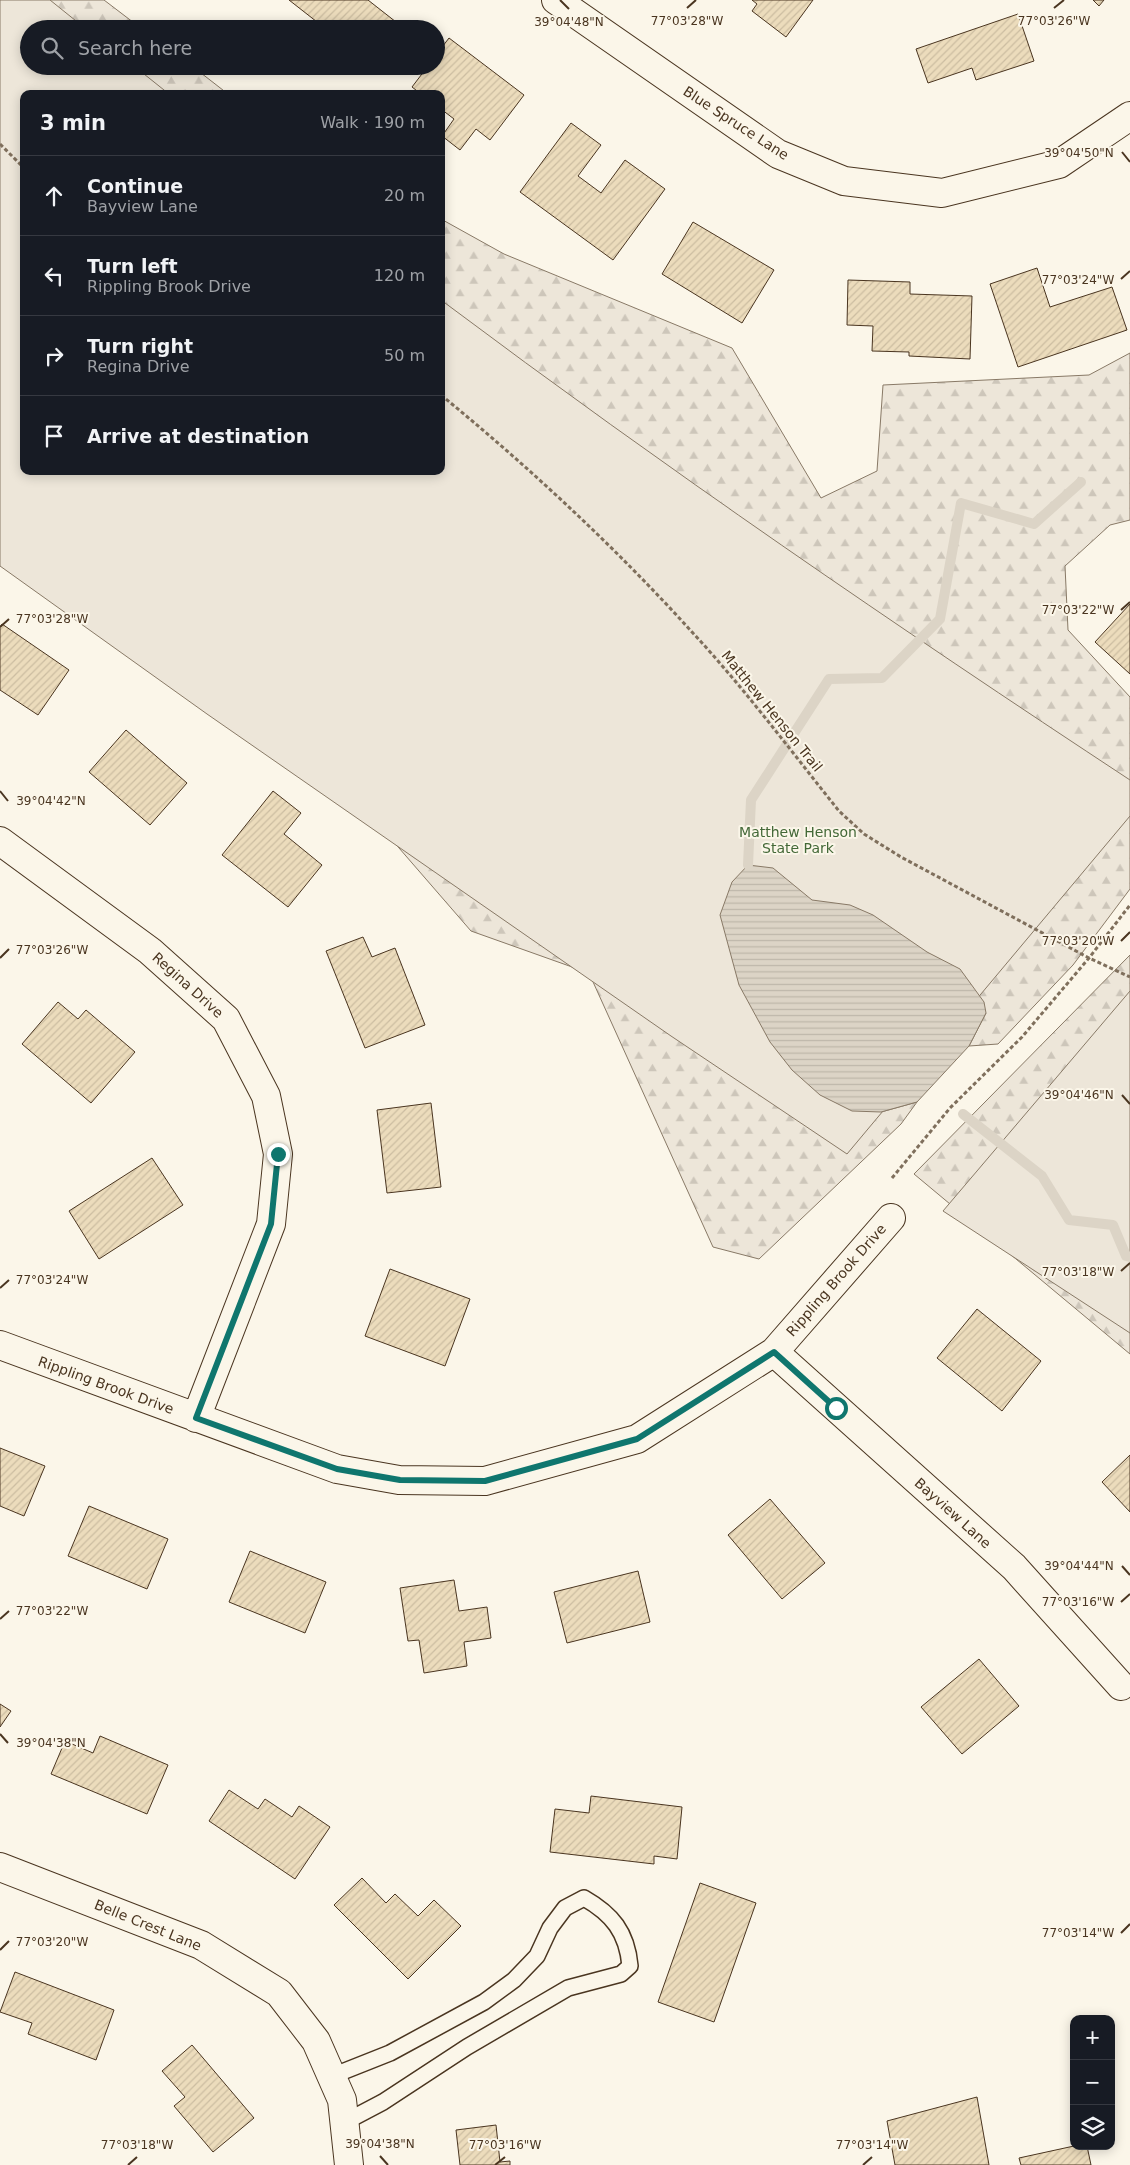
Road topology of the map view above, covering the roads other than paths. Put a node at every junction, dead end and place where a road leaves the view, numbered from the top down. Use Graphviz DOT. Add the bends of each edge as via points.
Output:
graph roads {
  1 [pos="556,0"];
  2 [pos="1130,116"];
  3 [pos="0,841"];
  4 [pos="891,1218"];
  5 [pos="0,1345"];
  6 [pos="774,1352"];
  7 [pos="196,1418"];
  8 [pos="1125,1689"];
  9 [pos="0,1867"];
  10 [pos="332,2076"];
  11 [pos="345,2122"];
  12 [pos="350,2165"];
  1 -- 2 [label="street, Blue Spruce Lane" via="778,154 844,181 942,193 1059,164"];
  3 -- 7 [label="street, Regina Drive" via="150,951 226,1019 266,1096 278,1154 271,1224"];
  4 -- 6 [label="street, Rippling Brook Drive"];
  5 -- 7 [label="street, Rippling Brook Drive"];
  6 -- 7 [label="street, Rippling Brook Drive" via="637,1439 485,1481 400,1480 337,1469"];
  6 -- 8 [label="street, Bayview Lane" via="1014,1567"];
  9 -- 10 [label="street, Belle Crest Lane" via="201,1945 279,1993 316,2041"];
  10 -- 11 [label="street, Belle Crest Lane" via="342,2100"];
  10 -- 11 [label="lane" via="390,2053 484,2002 514,1980 537,1956 550,1928 565,1908 584,1898 600,1907 620,1929 629,1950 630,1966 621,1974 568,1988"];
  11 -- 12 [label="street, Belle Crest Lane"];
}
